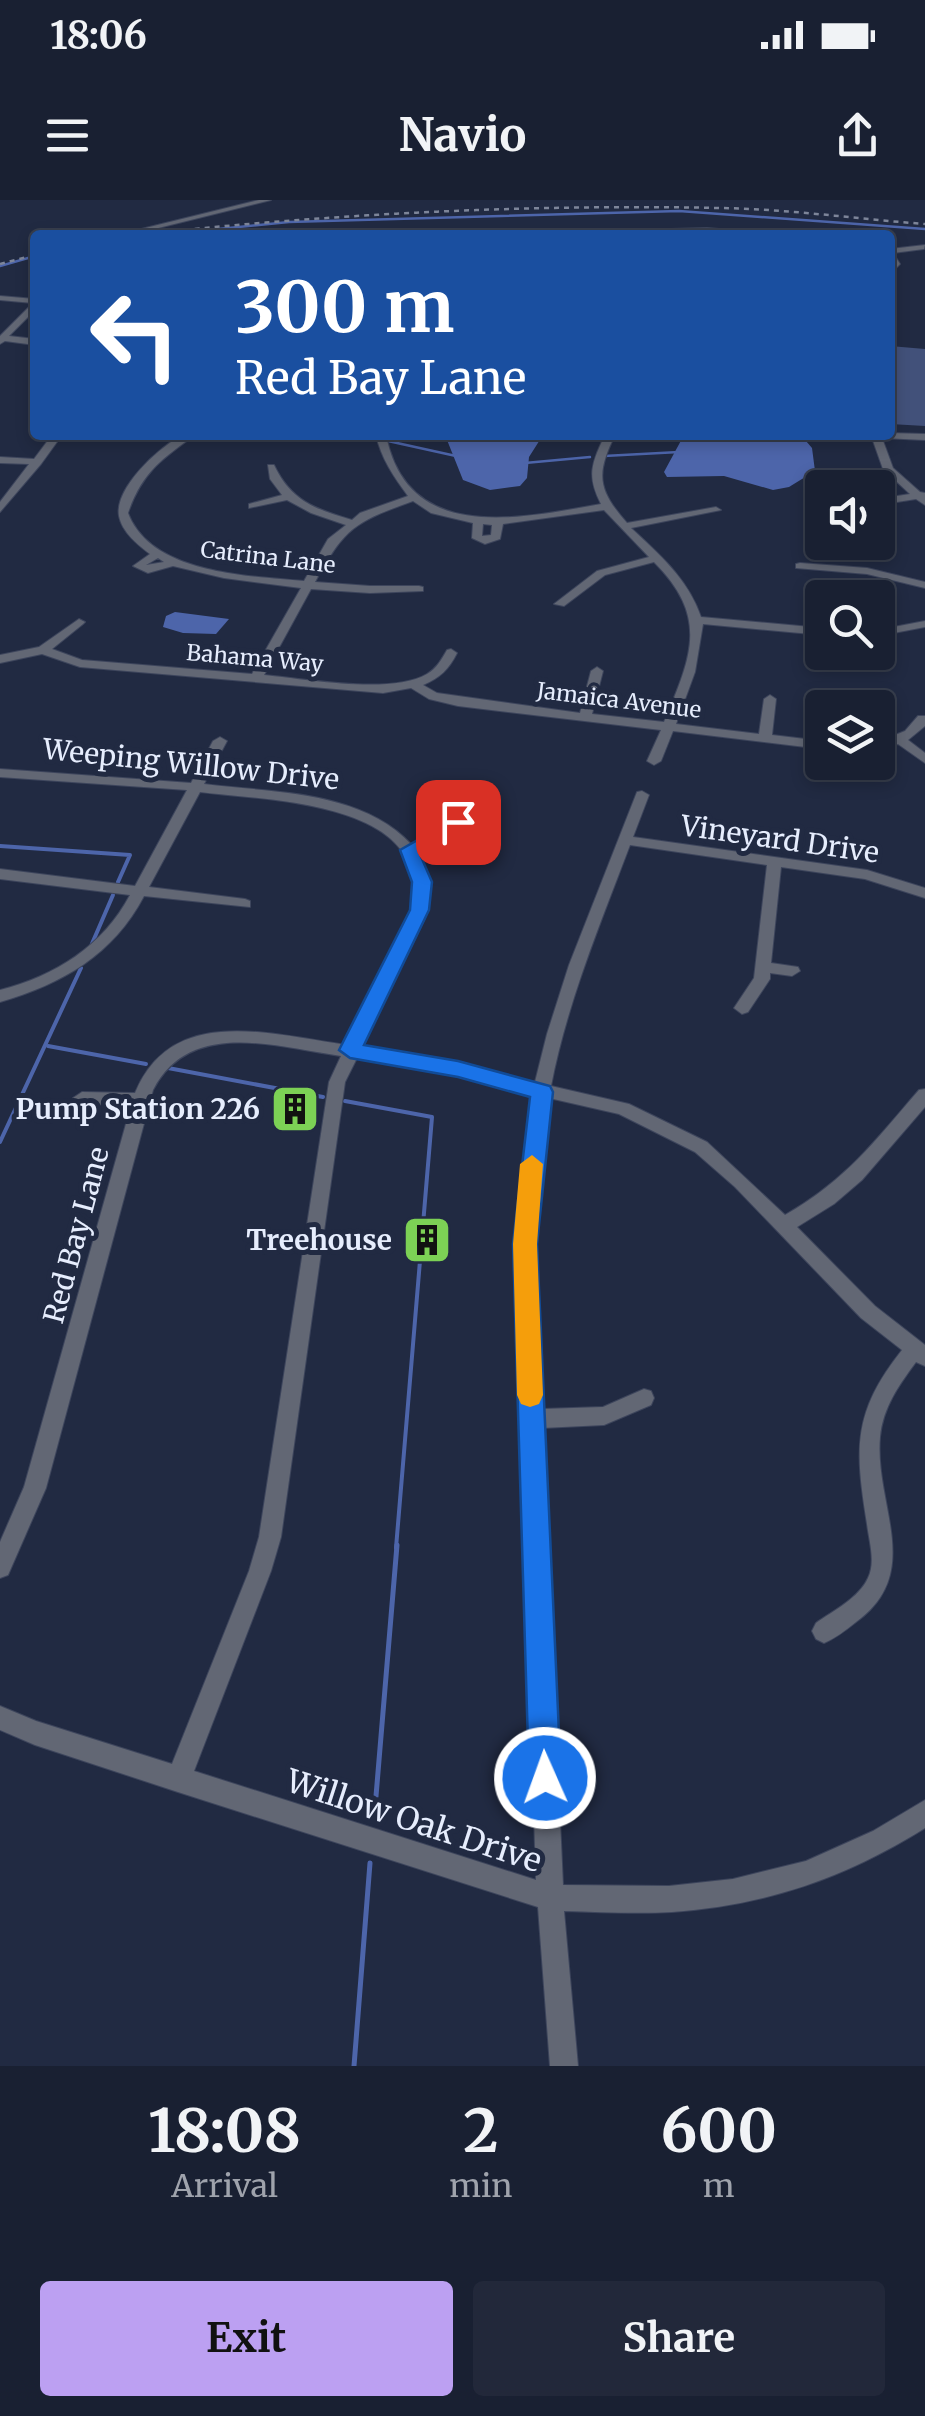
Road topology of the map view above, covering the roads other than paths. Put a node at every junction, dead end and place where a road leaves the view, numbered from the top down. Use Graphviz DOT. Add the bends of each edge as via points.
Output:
graph roads {
  1 [pos="268,200"];
  2 [pos="253,201"];
  3 [pos="140,230"];
  4 [pos="924,248"];
  5 [pos="895,251"];
  6 [pos="0,298"];
  7 [pos="30,302"];
  8 [pos="30,309"];
  9 [pos="30,339"];
  10 [pos="2,340"];
  11 [pos="895,429"];
  12 [pos="925,433"];
  13 [pos="895,434"];
  14 [pos="53,440"];
  15 [pos="182,440"];
  16 [pos="383,440"];
  17 [pos="606,440"];
  18 [pos="878,440"];
  19 [pos="0,460"];
  20 [pos="38,462"];
  21 [pos="271,467"];
  22 [pos="289,496"];
  23 [pos="412,498"];
  24 [pos="922,498"];
  25 [pos="895,500"];
  26 [pos="253,506"];
  27 [pos="607,506"];
  28 [pos="0,509"];
  29 [pos="716,510"];
  30 [pos="478,521"];
  31 [pos="351,522"];
  32 [pos="498,522"];
  33 [pos="625,526"];
  34 [pos="157,554"];
  35 [pos="656,558"];
  36 [pos="174,562"];
  37 [pos="800,566"];
  38 [pos="308,582"];
  39 [pos="925,585"];
  40 [pos="420,589"];
  41 [pos="560,604"];
  42 [pos="698,620"];
  43 [pos="78,622"];
  44 [pos="925,624"];
  45 [pos="805,629"];
  46 [pos="895,629"];
  47 [pos="43,650"];
  48 [pos="451,653"];
  49 [pos="0,658"];
  50 [pos="596,671"];
  51 [pos="256,677"];
  52 [pos="414,685"];
  53 [pos="770,699"];
  54 [pos="585,716"];
  55 [pos="668,725"];
  56 [pos="921,729"];
  57 [pos="765,738"];
  58 [pos="898,740"];
  59 [pos="895,741"];
  60 [pos="220,742"];
  61 [pos="805,742"];
  62 [pos="925,760"];
  63 [pos="654,761"];
  64 [pos="0,773"];
  65 [pos="196,787"];
  66 [pos="642,795"];
  67 [pos="458,822"];
  68 [pos="626,840"];
  69 [pos="409,850"];
  70 [pos="774,862"];
  71 [pos="0,874"];
  72 [pos="140,891"];
  73 [pos="925,893"];
  74 [pos="245,904"];
  75 [pos="764,966"];
  76 [pos="792,972"];
  77 [pos="0,996"];
  78 [pos="742,1008"];
  79 [pos="350,1050"];
  80 [pos="542,1092"];
  81 [pos="925,1094"];
  82 [pos="82,1098"];
  83 [pos="141,1100"];
  84 [pos="783,1226"];
  85 [pos="920,1353"];
  86 [pos="644,1398"];
  87 [pos="531,1419"];
  88 [pos="0,1567"];
  89 [pos="824,1632"];
  90 [pos="0,1718"];
  91 [pos="178,1780"];
  92 [pos="925,1813"];
  93 [pos="550,1898"];
  94 [pos="564,2066"];
  1 -- 2 [label="street"];
  2 -- 3 [label="street"];
  4 -- 5 [label="street"];
  6 -- 7 [label="street"];
  8 -- 10 [label="street"];
  9 -- 10 [label="street"];
  11 -- 12 [label="street"];
  12 -- 13 [label="street"];
  14 -- 20 [label="street"];
  15 -- 34 [label="street, Catrina Lane" via="158,455 122,512 134,537"];
  16 -- 23 [label="street"];
  17 -- 27 [label="street" via="594,471"];
  18 -- 24 [label="street" via="888,469"];
  19 -- 20 [label="street"];
  20 -- 28 [label="street"];
  21 -- 22 [label="street"];
  22 -- 26 [label="street"];
  22 -- 31 [label="street"];
  23 -- 30 [label="street"];
  23 -- 31 [label="street"];
  24 -- 25 [label="street"];
  27 -- 32 [label="street"];
  27 -- 33 [label="street"];
  29 -- 33 [label="street"];
  30 -- 32 [label="street"];
  30 -- 32 [label="street" via="477,538 485,541 496,538"];
  31 -- 38 [label="street"];
  33 -- 35 [label="street"];
  34 -- 36 [label="street, Catrina Lane"];
  34 -- 36 [label="street" via="138,566 148,570"];
  35 -- 41 [label="street" via="602,573"];
  35 -- 42 [label="street" via="686,592"];
  36 -- 38 [label="street, Catrina Lane"];
  37 -- 39 [label="street" via="867,571"];
  38 -- 40 [label="street, Catrina Lane"];
  38 -- 51 [label="street"];
  42 -- 45 [label="street"];
  42 -- 55 [label="street"];
  43 -- 47 [label="street"];
  44 -- 46 [label="street"];
  47 -- 49 [label="street"];
  47 -- 51 [label="street, Bahama Way" via="80,663"];
  48 -- 52 [label="street" via="434,675"];
  50 -- 54 [label="street"];
  51 -- 52 [label="street, Bahama Way" via="367,689"];
  52 -- 54 [label="street, Jamaica Avenue" via="445,700"];
  53 -- 57 [label="street"];
  54 -- 55 [label="street, Jamaica Avenue"];
  55 -- 57 [label="street, Jamaica Avenue"];
  55 -- 63 [label="street"];
  56 -- 58 [label="street"];
  57 -- 61 [label="street, Jamaica Avenue"];
  58 -- 59 [label="street"];
  58 -- 62 [label="street"];
  60 -- 65 [label="street"];
  64 -- 65 [label="street, Weeping Willow Drive"];
  65 -- 69 [label="street, Weeping Willow Drive" via="340,806 379,823"];
  65 -- 72 [label="street"];
  66 -- 68 [label="street"];
  67 -- 69 [label="street"];
  68 -- 70 [label="street, Vineyard Drive"];
  68 -- 80 [label="street" via="560,1021"];
  69 -- 79 [label="street" via="422,882 419,910"];
  70 -- 73 [label="street, Vineyard Drive" via="867,875"];
  70 -- 75 [label="street"];
  71 -- 72 [label="street"];
  72 -- 74 [label="street"];
  72 -- 77 [label="street" via="95,950 42,982"];
  75 -- 76 [label="street"];
  75 -- 78 [label="street"];
  79 -- 80 [label="street, Red Bay Lane"];
  79 -- 83 [label="street, Red Bay Lane" via="211,1037 166,1057"];
  79 -- 91 [label="street" via="333,1100 270,1538"];
  80 -- 84 [label="street, Red Bay Lane" via="608,1104 685,1137"];
  80 -- 87 [label="street" via="525,1244"];
  81 -- 84 [label="street" via="856,1176"];
  82 -- 83 [label="street"];
  83 -- 88 [label="street, Red Bay Lane" via="35,1488"];
  84 -- 85 [label="street, Red Bay Lane" via="868,1312"];
  85 -- 89 [label="street" via="882,1391 869,1434 884,1557 879,1582"];
  86 -- 87 [label="street" via="604,1416"];
  87 -- 93 [label="street"];
  90 -- 91 [label="street, Willow Oak Drive"];
  91 -- 93 [label="street, Willow Oak Drive"];
  92 -- 93 [label="street, Willow Oak Drive" via="808,1874 733,1892"];
  93 -- 94 [label="street"];
}
